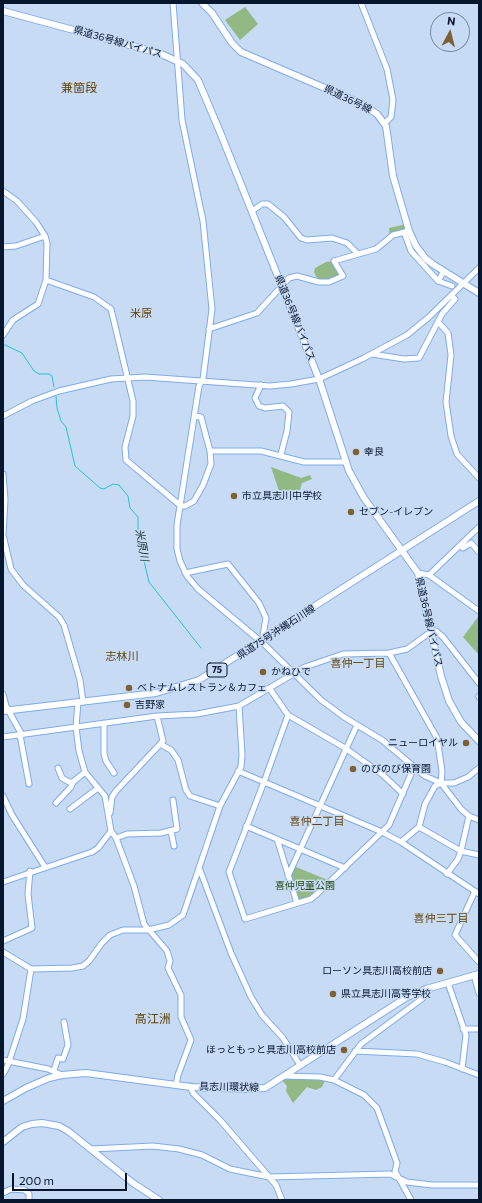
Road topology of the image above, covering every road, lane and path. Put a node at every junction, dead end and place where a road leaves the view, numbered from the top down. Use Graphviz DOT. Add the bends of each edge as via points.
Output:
graph roads {
  1 [pos="173,3"];
  2 [pos="202,3"];
  3 [pos="361,3"];
  4 [pos="3,10"];
  5 [pos="176,60"];
  6 [pos="384,123"];
  7 [pos="3,191"];
  8 [pos="252,211"];
  9 [pos="406,231"];
  10 [pos="45,236"];
  11 [pos="3,247"];
  12 [pos="358,254"];
  13 [pos="479,268"];
  14 [pos="444,271"];
  15 [pos="46,280"];
  16 [pos="438,281"];
  17 [pos="464,283"];
  18 [pos="282,286"];
  19 [pos="452,286"];
  20 [pos="479,293"];
  21 [pos="452,296"];
  22 [pos="439,322"];
  23 [pos="210,328"];
  24 [pos="3,336"];
  25 [pos="372,354"];
  26 [pos="129,378"];
  27 [pos="319,379"];
  28 [pos="201,382"];
  29 [pos="261,385"];
  30 [pos="3,416"];
  31 [pos="195,416"];
  32 [pos="210,451"];
  33 [pos="281,454"];
  34 [pos="346,462"];
  35 [pos="3,474"];
  36 [pos="479,478"];
  37 [pos="479,501"];
  38 [pos="180,506"];
  39 [pos="479,526"];
  40 [pos="3,534"];
  41 [pos="461,546"];
  42 [pos="402,550"];
  43 [pos="479,552"];
  44 [pos="185,573"];
  45 [pos="418,573"];
  46 [pos="429,575"];
  47 [pos="479,611"];
  48 [pos="432,631"];
  49 [pos="261,642"];
  50 [pos="389,653"];
  51 [pos="294,673"];
  52 [pos="479,683"];
  53 [pos="270,689"];
  54 [pos="3,694"];
  55 [pos="80,702"];
  56 [pos="239,706"];
  57 [pos="6,710"];
  58 [pos="288,715"];
  59 [pos="157,716"];
  60 [pos="104,723"];
  61 [pos="357,725"];
  62 [pos="76,727"];
  63 [pos="21,735"];
  64 [pos="3,737"];
  65 [pos="479,741"];
  66 [pos="160,744"];
  67 [pos="345,748"];
  68 [pos="414,767"];
  69 [pos="58,768"];
  70 [pos="479,768"];
  71 [pos="238,771"];
  72 [pos="85,772"];
  73 [pos="114,772"];
  74 [pos="73,782"];
  75 [pos="264,782"];
  76 [pos="441,783"];
  77 [pos="29,784"];
  78 [pos="98,788"];
  79 [pos="403,794"];
  80 [pos="3,796"];
  81 [pos="173,800"];
  82 [pos="56,803"];
  83 [pos="320,804"];
  84 [pos="220,806"];
  85 [pos="70,810"];
  86 [pos="108,816"];
  87 [pos="468,816"];
  88 [pos="479,820"];
  89 [pos="246,826"];
  90 [pos="419,827"];
  91 [pos="111,831"];
  92 [pos="170,831"];
  93 [pos="382,832"];
  94 [pos="116,838"];
  95 [pos="277,839"];
  96 [pos="401,842"];
  97 [pos="174,846"];
  98 [pos="301,848"];
  99 [pos="461,851"];
  100 [pos="479,855"];
  101 [pos="45,867"];
  102 [pos="345,868"];
  103 [pos="200,870"];
  104 [pos="30,871"];
  105 [pos="447,874"];
  106 [pos="288,876"];
  107 [pos="3,882"];
  108 [pos="477,893"];
  109 [pos="297,903"];
  110 [pos="148,930"];
  111 [pos="3,941"];
  112 [pos="3,952"];
  113 [pos="479,960"];
  114 [pos="31,969"];
  115 [pos="477,975"];
  116 [pos="448,983"];
  117 [pos="426,989"];
  118 [pos="479,993"];
  119 [pos="64,1022"];
  120 [pos="463,1029"];
  121 [pos="479,1029"];
  122 [pos="355,1051"];
  123 [pos="3,1060"];
  124 [pos="10,1060"];
  125 [pos="300,1065"];
  126 [pos="462,1069"];
  127 [pos="54,1070"];
  128 [pos="3,1074"];
  129 [pos="62,1075"];
  130 [pos="479,1075"];
  131 [pos="283,1076"];
  132 [pos="334,1080"];
  133 [pos="176,1085"];
  134 [pos="190,1086"];
  135 [pos="3,1101"];
  136 [pos="3,1142"];
  137 [pos="91,1149"];
  138 [pos="269,1177"];
  139 [pos="400,1179"];
  140 [pos="479,1185"];
  141 [pos="3,1193"];
  142 [pos="29,1200"];
  143 [pos="160,1200"];
  144 [pos="282,1200"];
  145 [pos="411,1200"];
  1 -- 5 [label="street"];
  2 -- 6 [label="main road, 県道36号線" via="237,48 369,108"];
  3 -- 6 [label="street" via="387,69 393,100 391,117"];
  4 -- 5 [label="main road, 県道36号線バイパス" via="136,46"];
  5 -- 8 [label="main road, 県道36号線バイパス" via="198,80"];
  5 -- 23 [label="street" via="182,120 203,221 212,309"];
  6 -- 9 [label="main road"];
  7 -- 10 [label="street" via="17,201"];
  8 -- 12 [label="street" via="262,204 268,204 284,217 301,238 332,238 347,243"];
  8 -- 18 [label="main road, 県道36号線バイパス"];
  9 -- 12 [label="street" via="393,235 376,249"];
  9 -- 14 [label="main road" via="426,259"];
  9 -- 16 [label="street" via="411,251"];
  10 -- 11 [label="street" via="16,246"];
  10 -- 15 [label="street"];
  12 -- 18 [label="street" via="334,261 343,276 329,282 297,276 289,278"];
  13 -- 17 [label="street"];
  14 -- 16 [label="street"];
  14 -- 17 [label="main road"];
  15 -- 24 [label="street" via="38,304 12,320"];
  15 -- 26 [label="street" via="94,297 111,310"];
  16 -- 19 [label="street"];
  17 -- 20 [label="main road"];
  17 -- 21 [label="street"];
  18 -- 23 [label="street" via="258,313"];
  18 -- 27 [label="main road, 県道36号線バイパス"];
  21 -- 22 [label="street" via="455,299 442,314"];
  21 -- 25 [label="street" via="414,329"];
  22 -- 25 [label="street" via="420,358 404,359"];
  22 -- 36 [label="street" via="448,333 451,355 446,402 451,436 457,454"];
  23 -- 28 [label="street"];
  25 -- 27 [label="street"];
  26 -- 28 [label="street"];
  26 -- 30 [label="street" via="99,380 69,388 32,401"];
  26 -- 38 [label="street" via="133,408 126,460"];
  27 -- 29 [label="street" via="281,385"];
  27 -- 34 [label="main road, 県道36号線バイパス"];
  28 -- 29 [label="street"];
  28 -- 31 [label="street"];
  29 -- 33 [label="street" via="255,398 259,406 282,406 289,412"];
  31 -- 32 [label="street" via="200,417"];
  31 -- 38 [label="street"];
  32 -- 33 [label="street" via="261,451"];
  32 -- 38 [label="street" via="212,464 203,485 194,501"];
  33 -- 34 [label="street" via="304,462"];
  34 -- 42 [label="main road, 県道36号線バイパス" via="364,498"];
  35 -- 40 [label="street"];
  37 -- 42 [label="main road, 県道75号沖縄石川線 / 75"];
  38 -- 44 [label="street" via="177,542"];
  39 -- 41 [label="street"];
  40 -- 55 [label="street" via="12,569 23,585 59,617 64,625 80,680"];
  41 -- 43 [label="street" via="463,548 471,543"];
  41 -- 46 [label="street"];
  42 -- 45 [label="main road, 県道36号線バイパス"];
  42 -- 49 [label="main road, 県道75号沖縄石川線 / 75"];
  44 -- 49 [label="street" via="206,597"];
  44 -- 49 [label="street" via="228,564 266,618"];
  45 -- 46 [label="street"];
  45 -- 48 [label="main road, 県道36号線バイパス"];
  46 -- 47 [label="street"];
  48 -- 50 [label="street" via="408,649"];
  48 -- 52 [label="street" via="443,637"];
  48 -- 65 [label="main road, 県道36号線バイパス" via="449,701 461,722"];
  49 -- 51 [label="street"];
  49 -- 55 [label="main road, 県道75号沖縄石川線 / 75" via="208,676 179,688"];
  50 -- 51 [label="street" via="343,654"];
  50 -- 76 [label="street" via="437,738 442,771"];
  51 -- 53 [label="street"];
  51 -- 61 [label="street" via="329,706"];
  53 -- 56 [label="street"];
  53 -- 58 [label="street"];
  54 -- 57 [label="street"];
  55 -- 57 [label="main road, 県道75号沖縄石川線 / 75"];
  55 -- 62 [label="street"];
  56 -- 59 [label="street" via="197,714"];
  56 -- 71 [label="street" via="242,755"];
  57 -- 63 [label="street"];
  58 -- 67 [label="street"];
  58 -- 75 [label="street"];
  59 -- 60 [label="street"];
  59 -- 66 [label="street" via="163,741"];
  60 -- 62 [label="street"];
  60 -- 73 [label="street" via="104,754"];
  61 -- 67 [label="street"];
  61 -- 68 [label="street" via="382,740"];
  62 -- 63 [label="street"];
  62 -- 72 [label="street"];
  63 -- 64 [label="street"];
  63 -- 77 [label="street"];
  66 -- 84 [label="street" via="171,750 178,760 190,796"];
  66 -- 86 [label="street" via="116,791"];
  67 -- 79 [label="street" via="383,775"];
  67 -- 83 [label="street"];
  68 -- 76 [label="street" via="425,776"];
  68 -- 79 [label="street"];
  69 -- 74 [label="street" via="62,778"];
  70 -- 76 [label="street" via="454,783"];
  71 -- 75 [label="street"];
  71 -- 84 [label="street"];
  72 -- 74 [label="street"];
  72 -- 78 [label="street"];
  74 -- 82 [label="street"];
  75 -- 83 [label="street"];
  75 -- 89 [label="street"];
  76 -- 87 [label="street"];
  76 -- 90 [label="street" via="435,786 425,804"];
  78 -- 85 [label="street"];
  78 -- 86 [label="street" via="105,796"];
  79 -- 93 [label="street" via="389,825"];
  80 -- 101 [label="street"];
  81 -- 92 [label="street" via="177,829"];
  83 -- 93 [label="street"];
  83 -- 98 [label="street"];
  84 -- 103 [label="street"];
  86 -- 91 [label="street"];
  87 -- 88 [label="street"];
  87 -- 99 [label="street"];
  89 -- 95 [label="street"];
  89 -- 109 [label="street" via="229,872 245,918"];
  90 -- 96 [label="street"];
  90 -- 99 [label="street"];
  91 -- 94 [label="street"];
  91 -- 101 [label="street" via="92,852"];
  92 -- 94 [label="street" via="127,834"];
  92 -- 97 [label="street"];
  93 -- 96 [label="street"];
  93 -- 102 [label="street"];
  94 -- 110 [label="street" via="134,886 140,915"];
  95 -- 98 [label="street"];
  95 -- 106 [label="street"];
  96 -- 105 [label="street"];
  98 -- 102 [label="street"];
  98 -- 106 [label="street"];
  99 -- 100 [label="street"];
  99 -- 105 [label="street"];
  101 -- 104 [label="street"];
  102 -- 109 [label="street" via="311,899"];
  103 -- 110 [label="street" via="183,915 170,925"];
  103 -- 125 [label="street" via="231,953 251,996 262,1015 283,1038"];
  104 -- 107 [label="street"];
  104 -- 111 [label="street" via="28,894 32,928"];
  105 -- 108 [label="street"];
  106 -- 109 [label="street"];
  108 -- 113 [label="street" via="455,935"];
  110 -- 114 [label="street" via="123,930 110,935 83,966"];
  110 -- 133 [label="street" via="167,951 170,961 168,968 181,995 181,1016 191,1040"];
  112 -- 114 [label="street"];
  114 -- 124 [label="street" via="23,1019"];
  115 -- 116 [label="main road, 具志川環状線"];
  115 -- 118 [label="street"];
  116 -- 117 [label="main road, 具志川環状線"];
  116 -- 120 [label="street"];
  117 -- 122 [label="street" via="423,998"];
  117 -- 125 [label="main road, 具志川環状線" via="407,997"];
  119 -- 127 [label="street" via="68,1045 63,1059 58,1058"];
  120 -- 121 [label="street"];
  120 -- 126 [label="street" via="466,1035"];
  122 -- 126 [label="street" via="417,1054"];
  122 -- 132 [label="street"];
  123 -- 124 [label="street"];
  124 -- 127 [label="street"];
  124 -- 128 [label="street"];
  125 -- 131 [label="main road, 具志川環状線"];
  126 -- 130 [label="street"];
  127 -- 129 [label="street"];
  129 -- 133 [label="main road, 具志川環状線" via="86,1073"];
  129 -- 135 [label="main road, 具志川環状線" via="26,1088"];
  131 -- 132 [label="street"];
  131 -- 134 [label="main road, 具志川環状線" via="265,1088"];
  132 -- 139 [label="street" via="364,1095 377,1108 397,1164 395,1171"];
  133 -- 134 [label="main road, 具志川環状線"];
  134 -- 138 [label="street" via="193,1093"];
  136 -- 137 [label="main road" via="22,1127 50,1124 68,1130"];
  137 -- 138 [label="street" via="153,1146 179,1149 202,1155 230,1169"];
  137 -- 143 [label="main road" via="133,1183"];
  138 -- 139 [label="street" via="390,1174"];
  138 -- 144 [label="street" via="276,1185"];
  139 -- 140 [label="street" via="432,1185"];
  139 -- 145 [label="street"];
  141 -- 142 [label="street" via="11,1189 25,1190 29,1194"];
}
